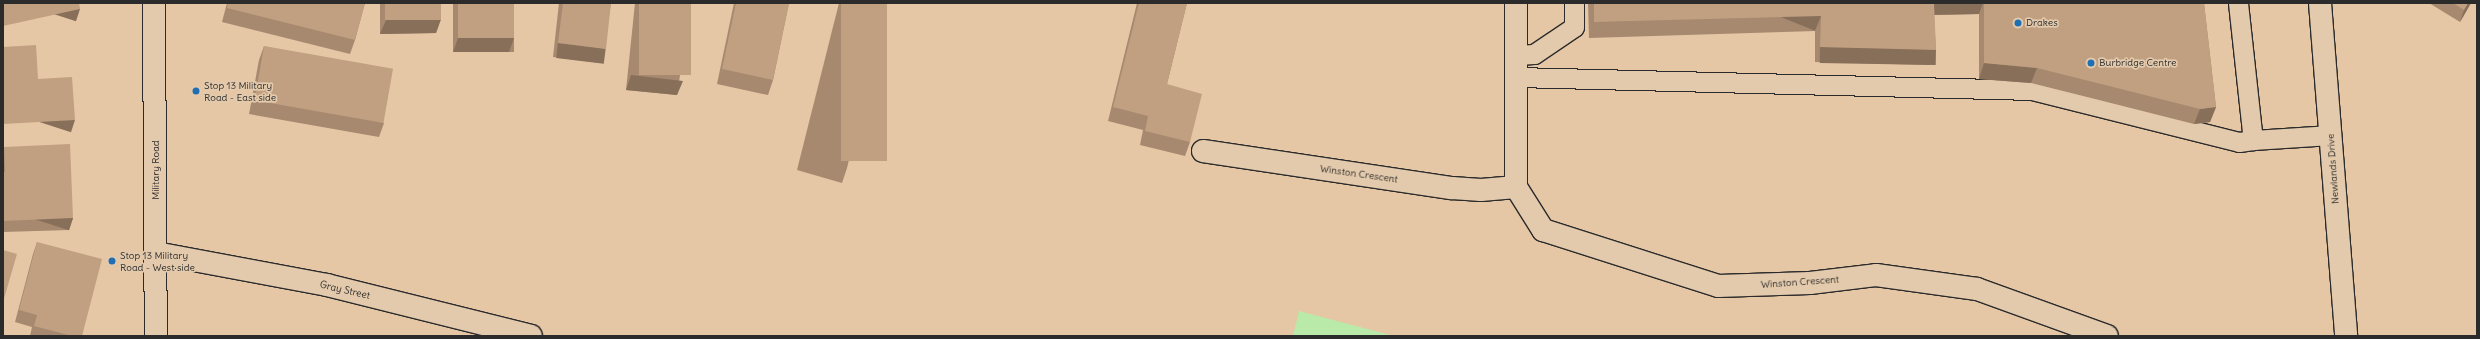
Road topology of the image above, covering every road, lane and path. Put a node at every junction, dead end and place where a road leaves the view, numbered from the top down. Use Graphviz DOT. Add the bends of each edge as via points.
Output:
graph roads {
  1 [pos="154,3"];
  2 [pos="1516,3"];
  3 [pos="1574,3"];
  4 [pos="2238,3"];
  5 [pos="2320,3"];
  6 [pos="1516,55"];
  7 [pos="1516,77"];
  8 [pos="2330,135"];
  9 [pos="2252,140"];
  10 [pos="1203,151"];
  11 [pos="1516,187"];
  12 [pos="156,253"];
  13 [pos="156,336"];
  14 [pos="531,336"];
  15 [pos="2107,336"];
  16 [pos="2346,336"];
  1 -- 12 [label="street, Military Road"];
  2 -- 6 [label="street"];
  3 -- 6 [label="lane" via="1574,27 1534,54"];
  4 -- 9 [label="lane"];
  5 -- 8 [label="street, Newlands Drive"];
  6 -- 7 [label="street"];
  7 -- 9 [label="lane" via="2032,90 2239,142"];
  7 -- 11 [label="street"];
  8 -- 9 [label="lane"];
  8 -- 16 [label="street, Newlands Drive"];
  10 -- 11 [label="street, Winston Crescent" via="1452,188 1482,190"];
  11 -- 15 [label="street, Winston Crescent" via="1543,230 1718,286 1810,284 1876,275 1977,289"];
  12 -- 13 [label="street, Military Road"];
  12 -- 14 [label="street, Gray Street" via="327,285"];
}
